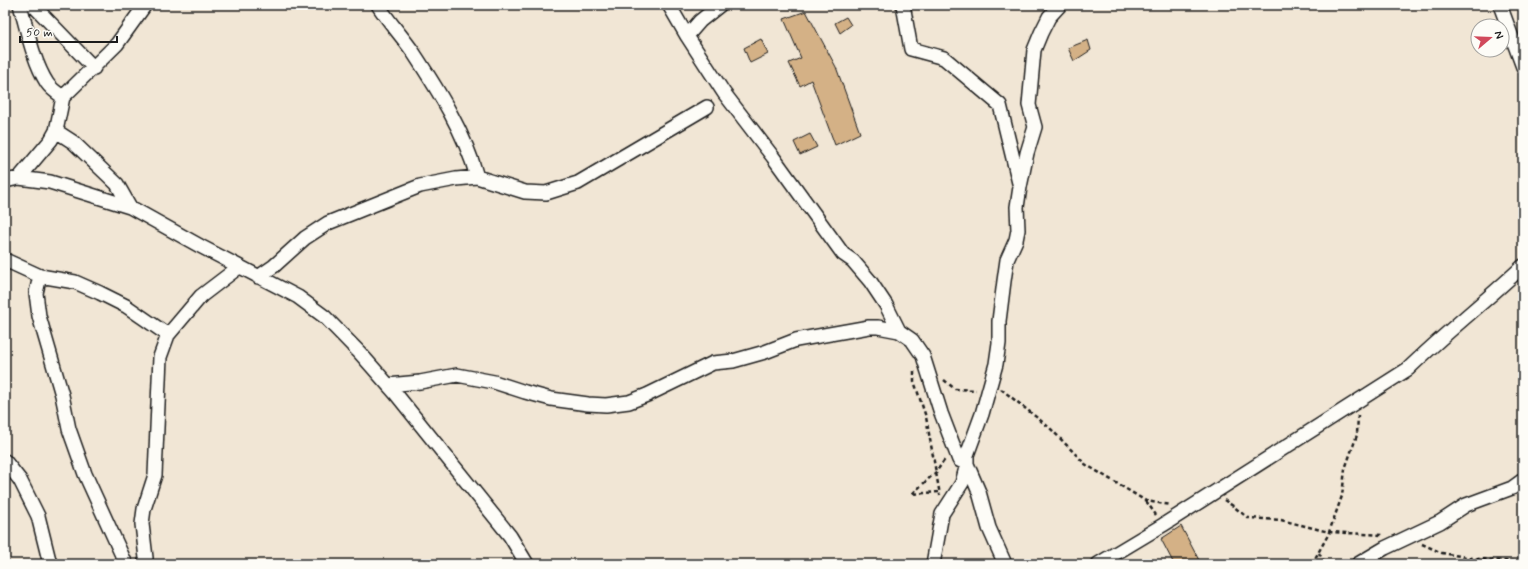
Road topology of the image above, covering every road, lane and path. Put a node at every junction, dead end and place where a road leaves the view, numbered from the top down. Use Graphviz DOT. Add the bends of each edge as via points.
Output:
graph roads {
  1 [pos="20,5"];
  2 [pos="33,5"];
  3 [pos="145,5"];
  4 [pos="378,5"];
  5 [pos="669,5"];
  6 [pos="720,5"];
  7 [pos="903,5"];
  8 [pos="1060,5"];
  9 [pos="1500,5"];
  10 [pos="687,36"];
  11 [pos="94,68"];
  12 [pos="1523,68"];
  13 [pos="63,97"];
  14 [pos="707,107"];
  15 [pos="56,131"];
  16 [pos="477,177"];
  17 [pos="19,178"];
  18 [pos="5,181"];
  19 [pos="1020,187"];
  20 [pos="130,207"];
  21 [pos="5,260"];
  22 [pos="239,266"];
  23 [pos="1523,266"];
  24 [pos="40,276"];
  25 [pos="258,277"];
  26 [pos="899,331"];
  27 [pos="168,335"];
  28 [pos="943,379"];
  29 [pos="991,381"];
  30 [pos="388,385"];
  31 [pos="1359,400"];
  32 [pos="926,417"];
  33 [pos="954,446"];
  34 [pos="5,461"];
  35 [pos="966,464"];
  36 [pos="936,472"];
  37 [pos="1523,480"];
  38 [pos="957,491"];
  39 [pos="939,492"];
  40 [pos="1213,493"];
  41 [pos="1146,501"];
  42 [pos="1190,508"];
  43 [pos="942,514"];
  44 [pos="1163,524"];
  45 [pos="1329,532"];
  46 [pos="1387,536"];
  47 [pos="1408,537"];
  48 [pos="1318,553"];
  49 [pos="1523,562"];
  50 [pos="50,564"];
  51 [pos="126,564"];
  52 [pos="144,564"];
  53 [pos="527,564"];
  54 [pos="934,564"];
  55 [pos="1006,564"];
  56 [pos="1098,564"];
  57 [pos="1312,564"];
  58 [pos="1325,564"];
  59 [pos="1358,564"];
  1 -- 13 [label="street" via="38,65 47,84"];
  2 -- 11 [label="street"];
  3 -- 11 [label="street" via="117,44"];
  4 -- 16 [label="street" via="412,51 441,98 461,134"];
  5 -- 10 [label="street"];
  6 -- 10 [label="street" via="700,21"];
  7 -- 19 [label="street" via="911,49 944,58 1000,105"];
  8 -- 19 [label="street" via="1049,17 1034,50 1029,105 1035,127"];
  9 -- 12 [label="street"];
  10 -- 26 [label="street" via="724,93 774,157 843,254 853,261 870,281"];
  11 -- 13 [label="street"];
  13 -- 15 [label="street"];
  14 -- 16 [label="street" via="578,183 546,193 525,192"];
  15 -- 17 [label="street"];
  15 -- 20 [label="street" via="73,142 117,184"];
  16 -- 25 [label="street" via="420,186 328,223 305,238"];
  17 -- 18 [label="street"];
  17 -- 20 [label="street" via="50,182"];
  19 -- 29 [label="street" via="1017,207 1018,230 1007,260 999,321 999,343"];
  20 -- 22 [label="street"];
  21 -- 24 [label="street"];
  22 -- 25 [label="street"];
  22 -- 27 [label="street" via="201,296"];
  23 -- 31 [label="street" via="1408,369"];
  24 -- 27 [label="street" via="76,282 126,306"];
  24 -- 51 [label="street" via="36,293 39,316 69,429 85,474"];
  25 -- 30 [label="street" via="298,297 325,317"];
  26 -- 30 [label="street" via="869,327 796,340 733,361 713,363 648,395 629,402 606,405 551,399 494,382 457,376"];
  26 -- 33 [label="street" via="912,340 923,356"];
  27 -- 52 [label="street" via="160,357 155,475 142,524 146,558"];
  28 -- 29 [label="path" via="955,389 979,390"];
  29 -- 35 [label="street"];
  29 -- 41 [label="path" via="1050,428 1085,464"];
  30 -- 53 [label="street" via="505,530"];
  31 -- 40 [label="street"];
  31 -- 45 [label="path" via="1357,435 1345,469 1342,496"];
  32 -- 36 [label="path"];
  33 -- 35 [label="street" via="959,460"];
  33 -- 36 [label="path"];
  34 -- 50 [label="street" via="20,480 38,516"];
  35 -- 38 [label="street" via="962,483"];
  35 -- 55 [label="street" via="979,492 989,528"];
  36 -- 39 [label="path"];
  36 -- 39 [label="path" via="912,494"];
  37 -- 47 [label="street" via="1512,488 1466,505 1440,522"];
  38 -- 39 [label="path"];
  38 -- 43 [label="street"];
  39 -- 43 [label="path"];
  40 -- 42 [label="street"];
  40 -- 45 [label="path" via="1248,518 1281,520"];
  41 -- 42 [label="path"];
  41 -- 44 [label="path"];
  42 -- 44 [label="street"];
  43 -- 54 [label="street"];
  44 -- 56 [label="street"];
  45 -- 46 [label="path"];
  45 -- 48 [label="path"];
  47 -- 49 [label="path" via="1442,553"];
  47 -- 59 [label="street"];
  48 -- 57 [label="path"];
  48 -- 58 [label="path"];
}
